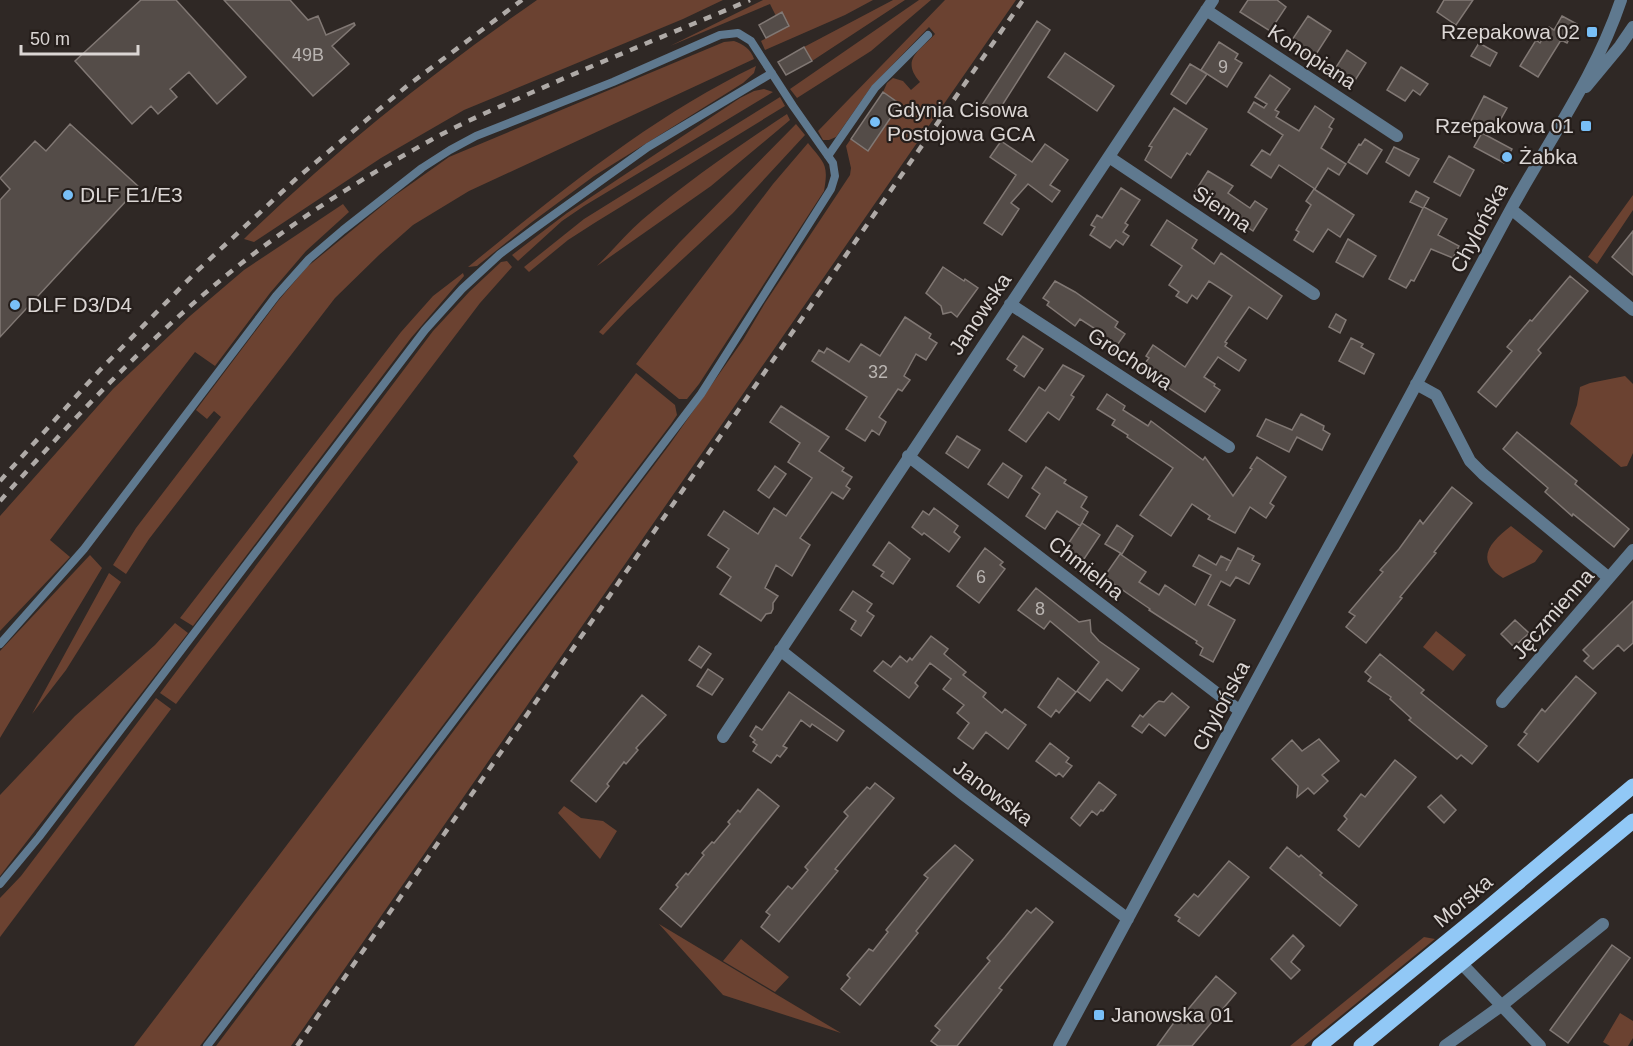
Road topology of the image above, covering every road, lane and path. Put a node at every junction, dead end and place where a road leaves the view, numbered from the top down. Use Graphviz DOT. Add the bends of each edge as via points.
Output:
graph roads {
  1 [pos="1625,1"];
  2 [pos="1210,5"];
  3 [pos="1633,27"];
  4 [pos="928,35"];
  5 [pos="1627,45"];
  6 [pos="772,73"];
  7 [pos="1580,92"];
  8 [pos="1397,136"];
  9 [pos="828,156"];
  10 [pos="1109,157"];
  11 [pos="1511,208"];
  12 [pos="1314,294"];
  13 [pos="1010,304"];
  14 [pos="1633,310"];
  15 [pos="1416,384"];
  16 [pos="1229,447"];
  17 [pos="908,456"];
  18 [pos="1633,550"];
  19 [pos="1609,578"];
  20 [pos="0,644"];
  21 [pos="780,650"];
  22 [pos="1502,702"];
  23 [pos="1240,711"];
  24 [pos="723,737"];
  25 [pos="1633,786"];
  26 [pos="1633,821"];
  27 [pos="0,884"];
  28 [pos="1128,919"];
  29 [pos="1603,924"];
  30 [pos="1462,964"];
  31 [pos="1501,1006"];
  32 [pos="207,1046"];
  33 [pos="1059,1046"];
  34 [pos="1319,1046"];
  35 [pos="1361,1046"];
  36 [pos="1445,1046"];
  37 [pos="1540,1046"];
  1 -- 7 [label="street, Chylońska"];
  2 -- 8 [label="street, Konopiana"];
  2 -- 10 [label="street, Janowska"];
  3 -- 5 [label="street, Chylońska"];
  4 -- 9 [label="lane" via="875,88"];
  5 -- 7 [label="street, Chylońska"];
  6 -- 9 [label="lane"];
  6 -- 20 [label="lane" via="751,40 738,33 720,35 476,136 422,168 309,259 276,296 84,549"];
  6 -- 27 [label="lane" via="648,147 500,254 462,289 425,330"];
  7 -- 11 [label="street, Chylońska"];
  9 -- 32 [label="lane" via="835,176 831,189 701,394"];
  10 -- 12 [label="street, Sienna"];
  10 -- 13 [label="street, Janowska"];
  11 -- 14 [label="street"];
  11 -- 15 [label="street, Chylońska"];
  13 -- 16 [label="street, Grochowa"];
  13 -- 17 [label="street, Janowska"];
  15 -- 19 [label="street" via="1436,395 1470,461"];
  15 -- 23 [label="street, Chylońska"];
  17 -- 21 [label="street, Janowska"];
  17 -- 23 [label="street, Chmielna"];
  18 -- 19 [label="street, Jęczmienna"];
  19 -- 22 [label="street, Jęczmienna"];
  21 -- 24 [label="street, Janowska"];
  21 -- 28 [label="street, Janowska"];
  23 -- 28 [label="street, Chylońska"];
  25 -- 34 [label="main road, Morska"];
  26 -- 30 [label="main road"];
  28 -- 33 [label="street, Chylońska"];
  29 -- 31 [label="street"];
  30 -- 31 [label="street"];
  30 -- 35 [label="main road"];
  31 -- 36 [label="street"];
  31 -- 37 [label="street"];
}
